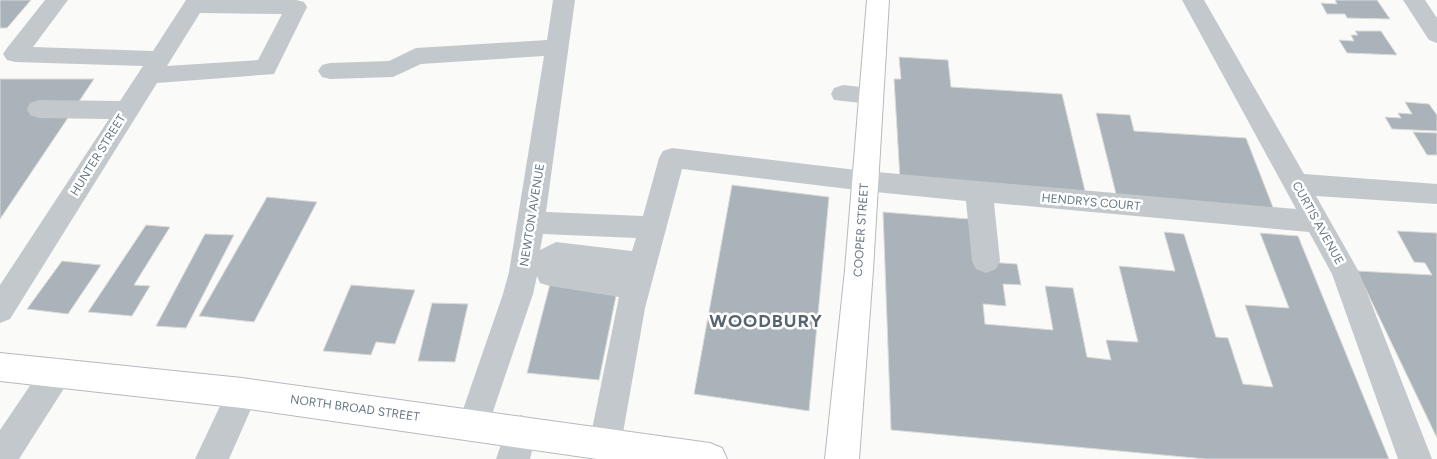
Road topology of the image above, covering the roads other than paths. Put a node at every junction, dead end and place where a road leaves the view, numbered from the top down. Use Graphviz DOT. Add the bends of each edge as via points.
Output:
graph roads {
  1 [pos="564,0"];
  2 [pos="878,0"];
  3 [pos="1194,0"];
  4 [pos="1414,0"];
  5 [pos="194,3"];
  6 [pos="53,6"];
  7 [pos="1437,35"];
  8 [pos="557,47"];
  9 [pos="154,67"];
  10 [pos="330,71"];
  11 [pos="843,94"];
  12 [pos="870,95"];
  13 [pos="39,110"];
  14 [pos="127,110"];
  15 [pos="864,181"];
  16 [pos="1296,184"];
  17 [pos="979,192"];
  18 [pos="1437,194"];
  19 [pos="531,222"];
  20 [pos="1318,222"];
  21 [pos="653,228"];
  22 [pos="536,261"];
  23 [pos="986,262"];
  24 [pos="638,275"];
  25 [pos="0,310"];
  26 [pos="0,367"];
  27 [pos="57,372"];
  28 [pos="242,393"];
  29 [pos="474,424"];
  30 [pos="605,444"];
  31 [pos="517,445"];
  32 [pos="0,459"];
  33 [pos="212,459"];
  34 [pos="710,459"];
  35 [pos="842,459"];
  36 [pos="1415,459"];
  1 -- 8 [label="street, NEWTON AVENUE"];
  2 -- 12 [label="main road, COOPER STREET"];
  3 -- 16 [label="street, CURTIS AVENUE"];
  4 -- 7 [label="street"];
  5 -- 9 [label="street, HUNTER STREET"];
  5 -- 9 [label="street" via="296,6 266,68"];
  6 -- 9 [label="street" via="15,54"];
  8 -- 10 [label="street" via="416,56 393,69"];
  8 -- 19 [label="street, NEWTON AVENUE"];
  9 -- 14 [label="street, HUNTER STREET"];
  11 -- 12 [label="street"];
  12 -- 15 [label="main road, COOPER STREET"];
  13 -- 14 [label="street"];
  14 -- 25 [label="street, HUNTER STREET"];
  15 -- 17 [label="street, HENDRYS COURT"];
  15 -- 21 [label="street, HENDRYS COURT" via="672,158"];
  15 -- 35 [label="main road, COOPER STREET"];
  16 -- 18 [label="street"];
  16 -- 20 [label="street, CURTIS AVENUE"];
  17 -- 20 [label="street, HENDRYS COURT"];
  17 -- 23 [label="street"];
  19 -- 21 [label="street"];
  19 -- 22 [label="street, NEWTON AVENUE"];
  20 -- 36 [label="street, CURTIS AVENUE" via="1345,272"];
  21 -- 24 [label="street"];
  22 -- 24 [label="street" via="550,274"];
  22 -- 29 [label="street, NEWTON AVENUE" via="518,294"];
  24 -- 30 [label="street" via="618,363"];
  26 -- 27 [label="main road, NORTH BROAD STREET"];
  27 -- 28 [label="main road, NORTH BROAD STREET"];
  27 -- 32 [label="street"];
  28 -- 29 [label="main road, NORTH BROAD STREET"];
  28 -- 33 [label="street"];
  29 -- 31 [label="main road, NORTH BROAD STREET"];
  30 -- 31 [label="main road, NORTH BROAD STREET"];
  30 -- 34 [label="main road, NORTH BROAD STREET"];
}
